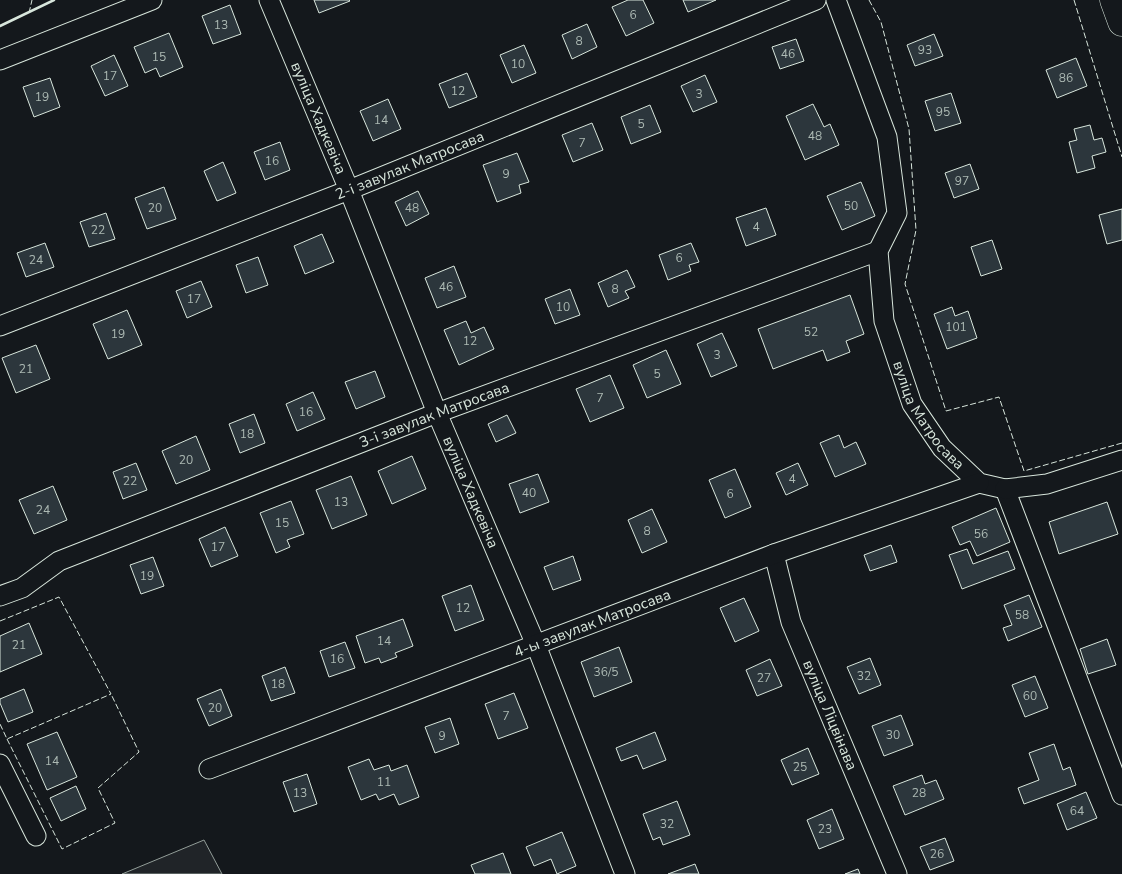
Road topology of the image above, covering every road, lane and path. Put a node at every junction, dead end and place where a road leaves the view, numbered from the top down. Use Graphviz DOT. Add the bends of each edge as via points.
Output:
graph roads {
  1 [pos="152,0"];
  2 [pos="269,0"];
  3 [pos="816,0"];
  4 [pos="836,0"];
  5 [pos="1114,0"];
  6 [pos="1122,22"];
  7 [pos="0,60"];
  8 [pos="349,190"];
  9 [pos="878,251"];
  10 [pos="0,326"];
  11 [pos="437,413"];
  12 [pos="1122,460"];
  13 [pos="979,483"];
  14 [pos="1005,489"];
  15 [pos="774,554"];
  16 [pos="0,596"];
  17 [pos="536,645"];
  18 [pos="0,764"];
  19 [pos="209,769"];
  20 [pos="1122,795"];
  21 [pos="36,836"];
  22 [pos="625,874"];
  23 [pos="897,874"];
  1 -- 7 [label="street"];
  2 -- 8 [label="street, вуліца Хадкевіча"];
  3 -- 8 [label="street, 2-і завулак Матросава"];
  4 -- 9 [label="street" via="887,137 897,213"];
  5 -- 6 [label="main road"];
  8 -- 10 [label="street, 2-і завулак Матросава"];
  8 -- 11 [label="street, вуліца Хадкевіча"];
  9 -- 11 [label="street, 3-і завулак Матросава"];
  9 -- 13 [label="street, вуліца Матросава" via="884,321 912,404 942,448"];
  11 -- 16 [label="street, 3-і завулак Матросава" via="59,561 22,588"];
  11 -- 17 [label="street, вуліца Хадкевіча"];
  12 -- 14 [label="street" via="1047,484"];
  13 -- 14 [label="street, вуліца Матросава"];
  13 -- 15 [label="street, 4-ы завулак Матросава"];
  14 -- 20 [label="street"];
  15 -- 17 [label="street, 4-ы завулак Матросава"];
  15 -- 23 [label="street, вуліца Ліцвінава" via="791,622"];
  17 -- 19 [label="street, 4-ы завулак Матросава"];
  17 -- 22 [label="street, вуліца Хадкевіча"];
  18 -- 21 [label="street"];
}
